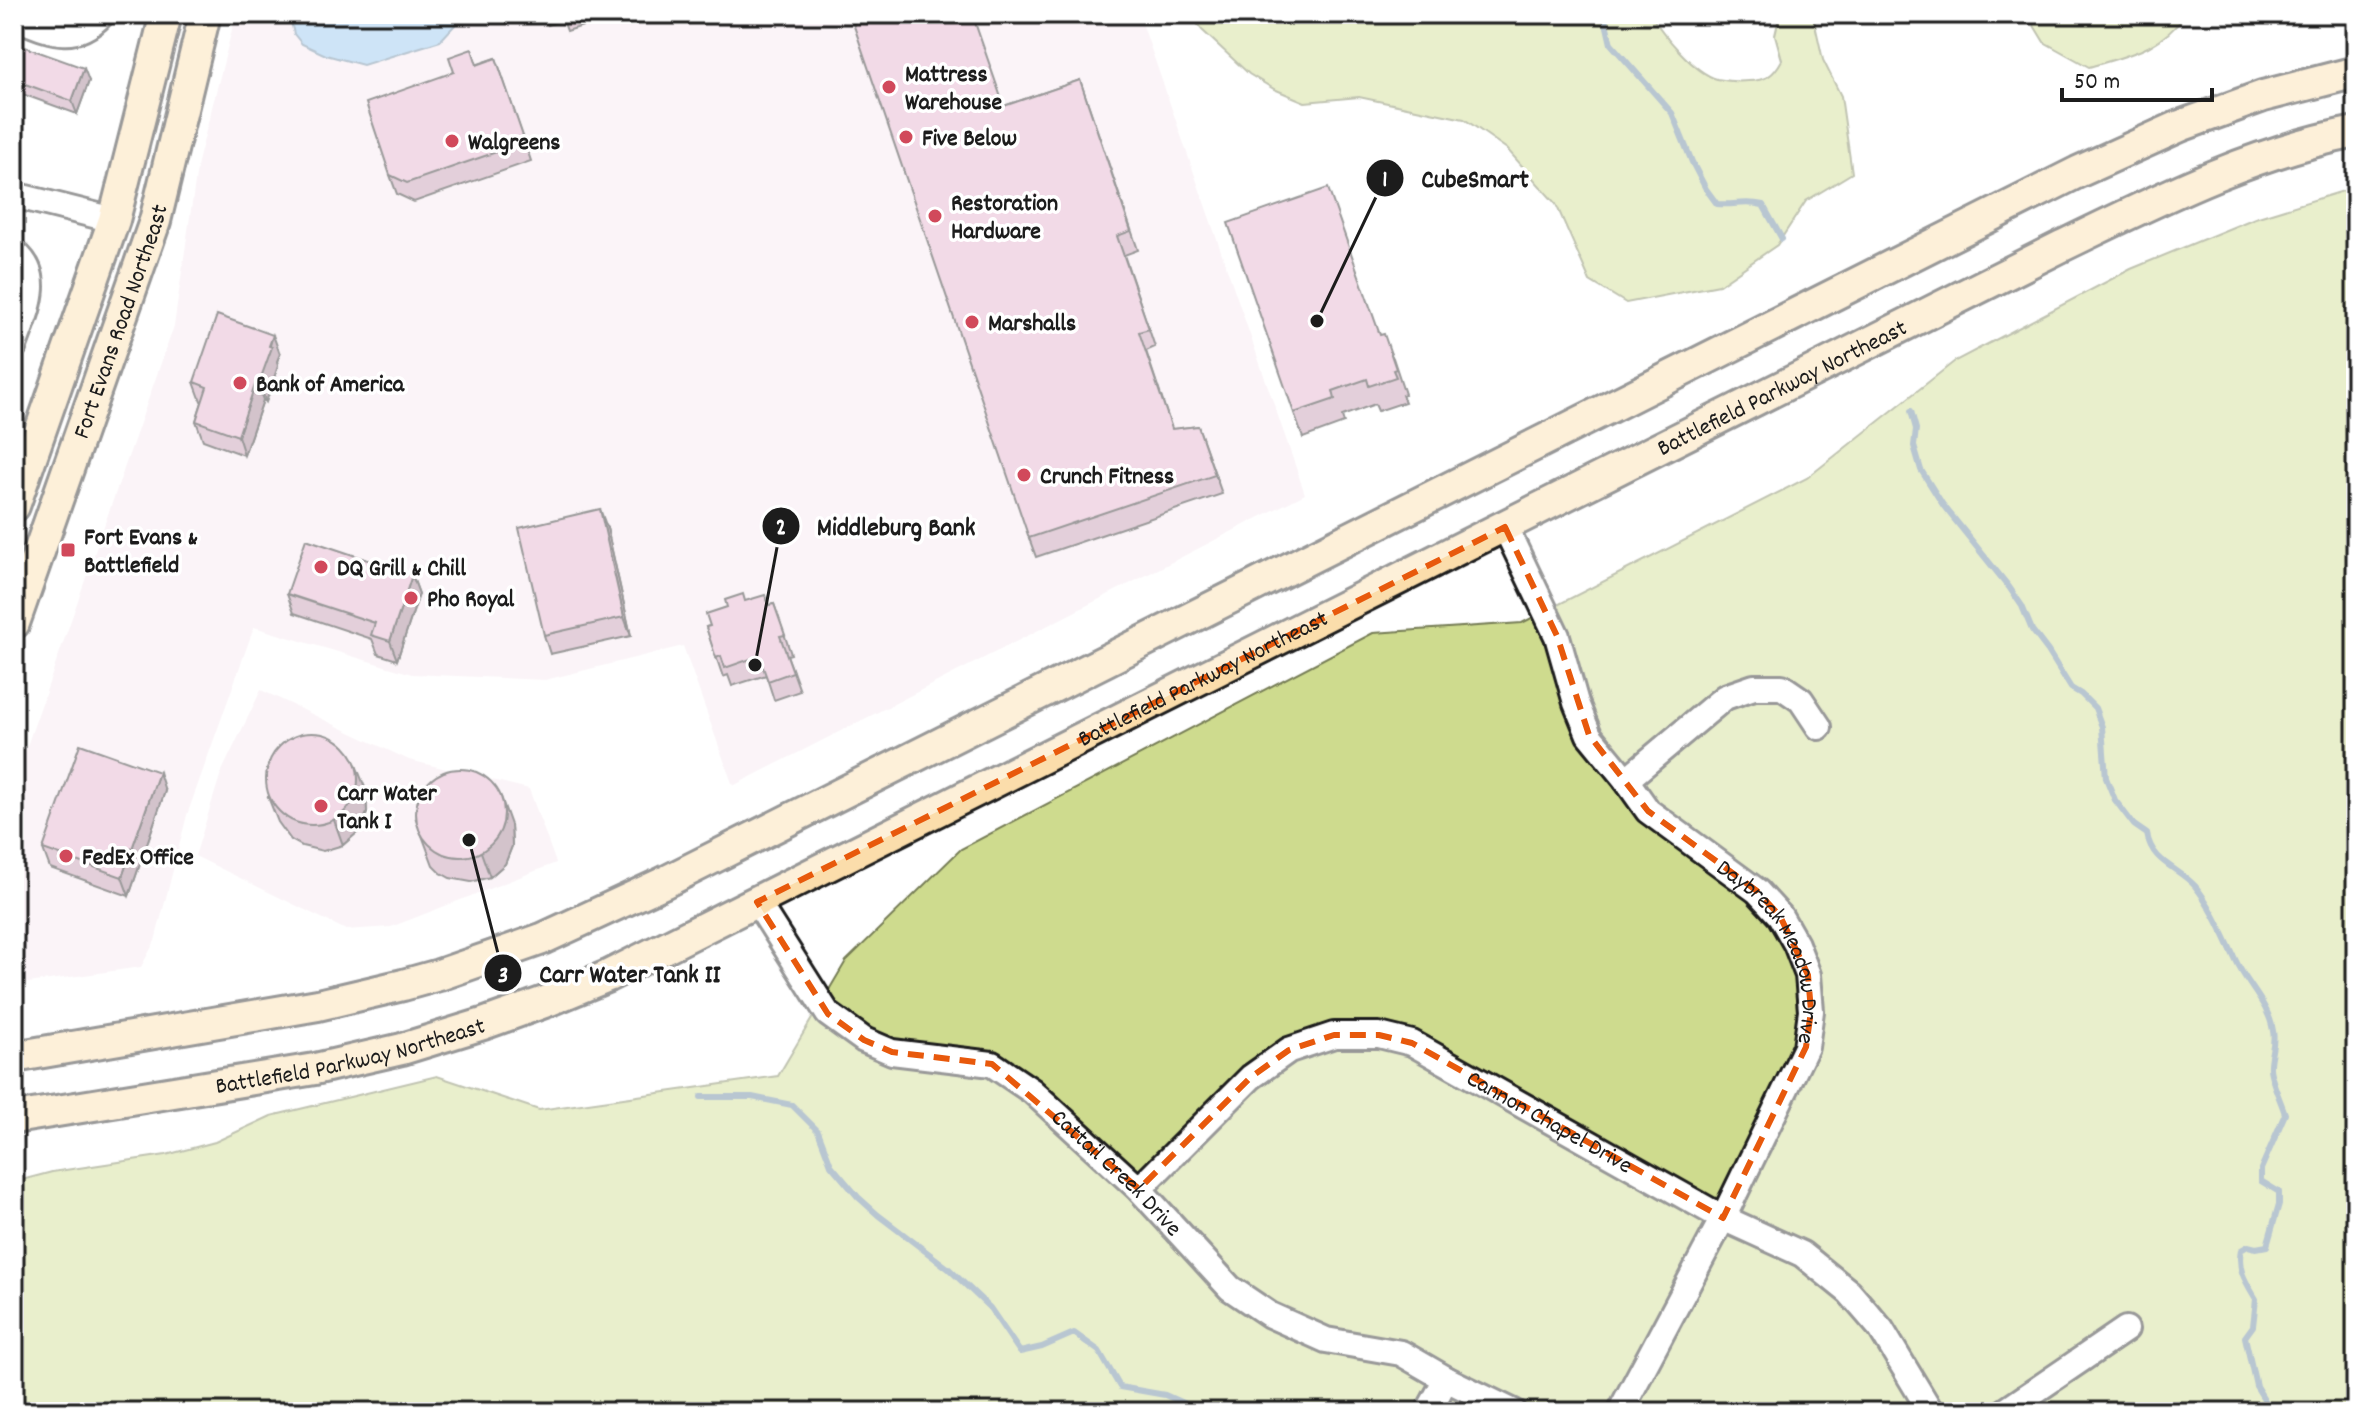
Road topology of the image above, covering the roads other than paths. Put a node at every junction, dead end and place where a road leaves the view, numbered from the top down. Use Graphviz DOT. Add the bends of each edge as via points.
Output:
graph roads {
  1 [pos="102,14"];
  2 [pos="166,14"];
  3 [pos="205,14"];
  4 [pos="14,17"];
  5 [pos="2356,72"];
  6 [pos="2356,132"];
  7 [pos="14,195"];
  8 [pos="114,220"];
  9 [pos="14,252"];
  10 [pos="14,346"];
  11 [pos="14,506"];
  12 [pos="1505,527"];
  13 [pos="14,623"];
  14 [pos="1819,727"];
  15 [pos="1626,780"];
  16 [pos="757,902"];
  17 [pos="14,1057"];
  18 [pos="14,1118"];
  19 [pos="1139,1189"];
  20 [pos="1723,1218"];
  21 [pos="2126,1329"];
  22 [pos="1446,1379"];
  23 [pos="1428,1412"];
  24 [pos="1514,1412"];
  25 [pos="1620,1412"];
  26 [pos="1931,1412"];
  27 [pos="2004,1412"];
  1 -- 4 [label="street" via="82,30 68,33"];
  2 -- 8 [label="main road, Fort Evans Road Northeast"];
  3 -- 13 [label="main road, Fort Evans Road Northeast" via="151,234"];
  5 -- 17 [label="main road" via="2263,96 2078,172 542,939 439,975 318,1005"];
  6 -- 12 [label="main road, Battlefield Parkway Northeast" via="2200,180"];
  7 -- 8 [label="street"];
  8 -- 11 [label="main road, Fort Evans Road Northeast"];
  9 -- 10 [label="street" via="26,263 32,292"];
  12 -- 15 [label="street, Daybreak Meadow Drive" via="1557,636 1589,735"];
  12 -- 16 [label="main road, Battlefield Parkway Northeast"];
  14 -- 15 [label="street" via="1801,700 1782,687 1754,687 1725,697"];
  15 -- 20 [label="street, Daybreak Meadow Drive" via="1648,811 1757,891 1780,916 1808,975 1806,1047"];
  16 -- 18 [label="main road, Battlefield Parkway Northeast" via="608,976 402,1049 315,1069"];
  16 -- 19 [label="street, Cattail Creek Drive" via="828,1014 892,1052 992,1064 1032,1091"];
  19 -- 20 [label="street, Cannon Chapel Drive" via="1251,1077 1289,1050 1334,1035 1379,1035 1412,1043"];
  19 -- 22 [label="street, Cattail Creek Drive" via="1230,1288 1270,1315 1326,1340 1401,1353"];
  20 -- 25 [label="street, Daybreak Meadow Drive"];
  20 -- 26 [label="street, Cannon Chapel Drive" via="1802,1254 1849,1292 1881,1329"];
  21 -- 27 [label="street"];
  22 -- 23 [label="street"];
  22 -- 24 [label="street, Cattail Creek Drive"];
}
